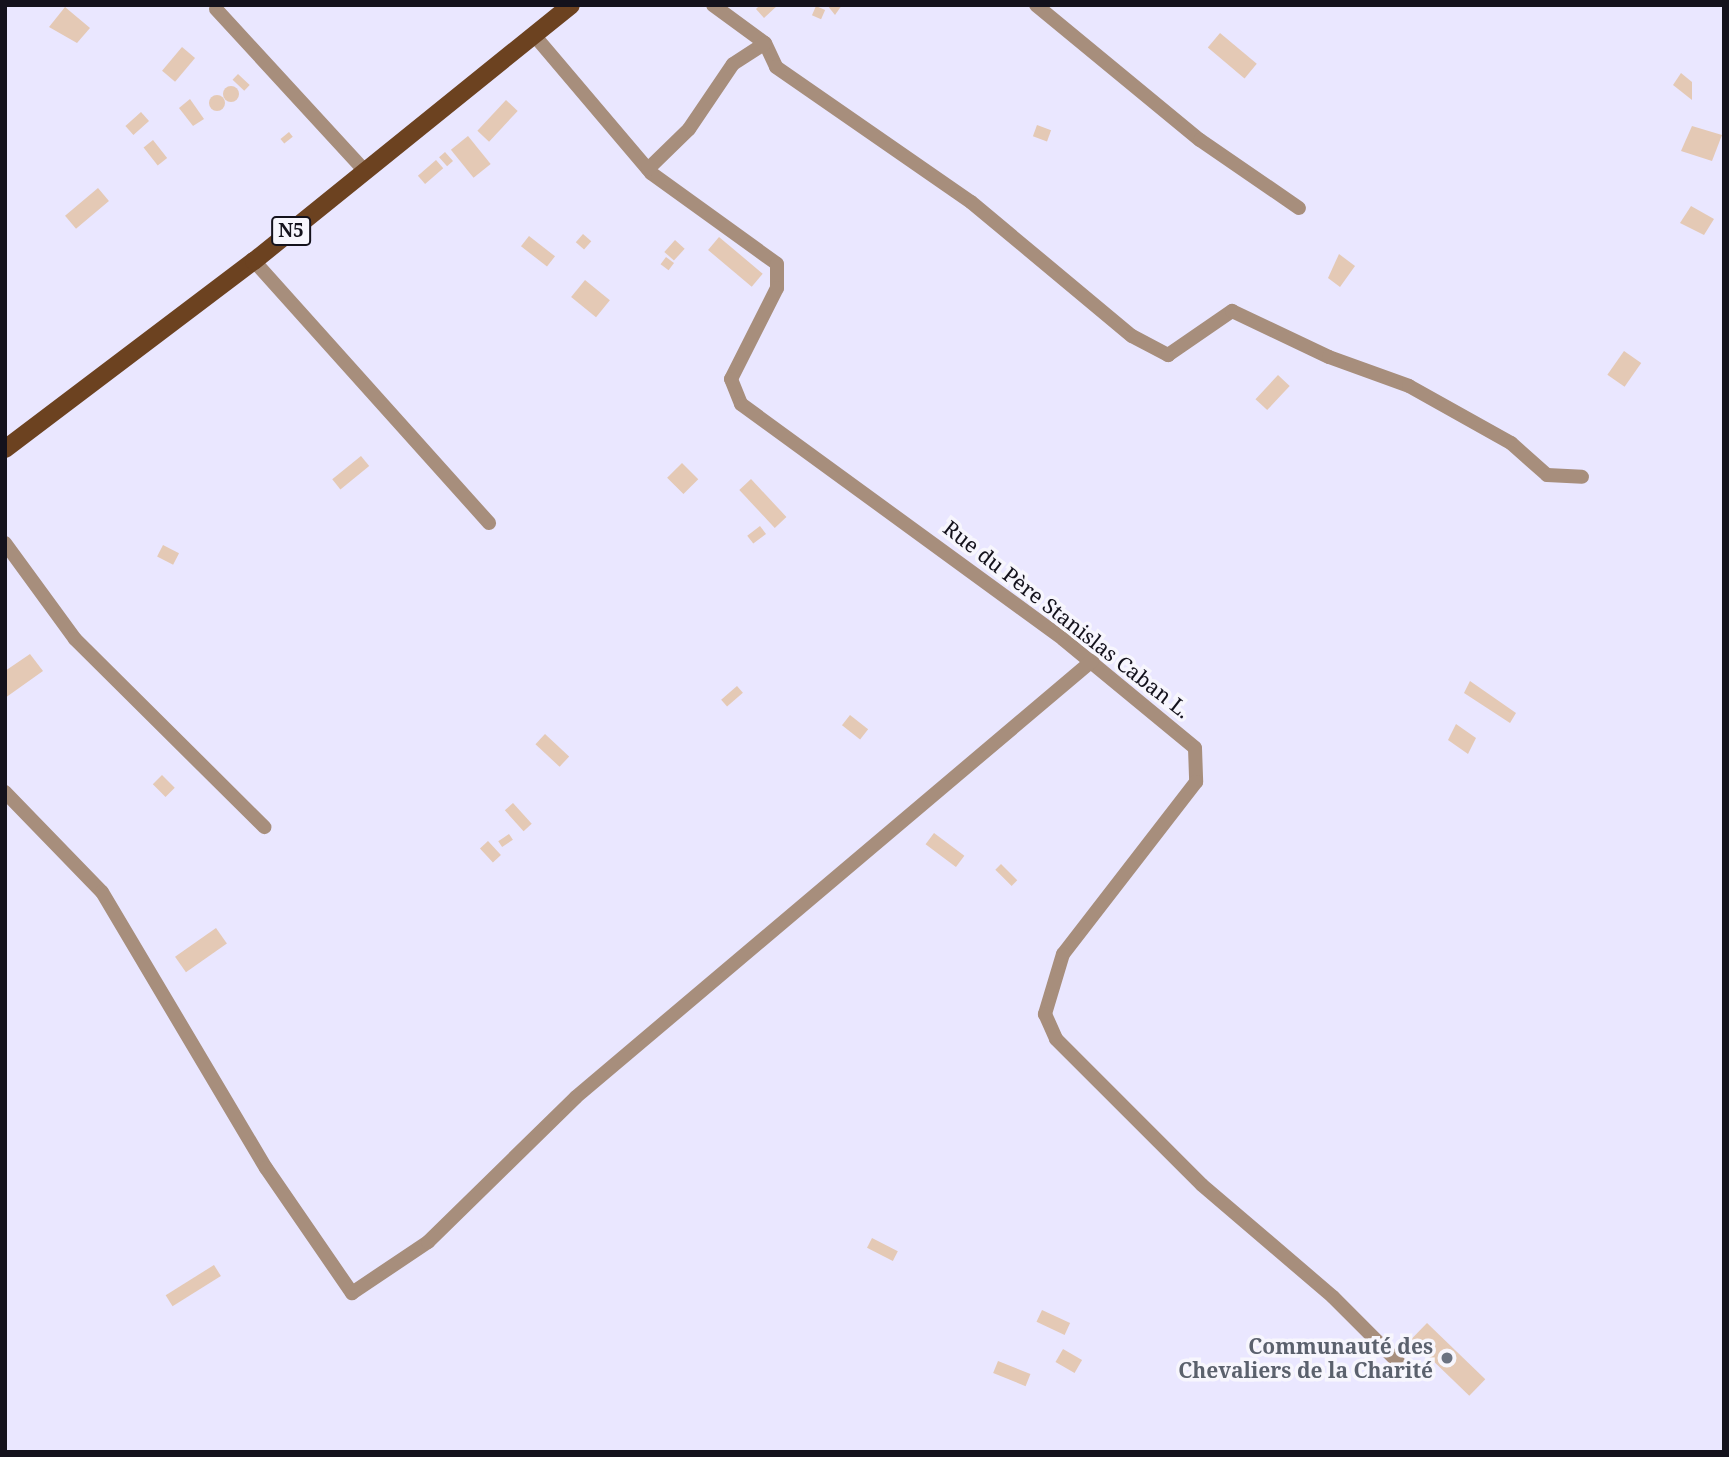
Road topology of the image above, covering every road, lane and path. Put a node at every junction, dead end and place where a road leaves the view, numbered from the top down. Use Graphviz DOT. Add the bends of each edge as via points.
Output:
graph roads {
  1 [pos="571,5"];
  2 [pos="713,5"];
  3 [pos="1036,5"];
  4 [pos="216,9"];
  5 [pos="534,35"];
  6 [pos="765,43"];
  7 [pos="648,169"];
  8 [pos="365,170"];
  9 [pos="1299,208"];
  10 [pos="254,261"];
  11 [pos="5,449"];
  12 [pos="1582,477"];
  13 [pos="489,523"];
  14 [pos="5,543"];
  15 [pos="1092,661"];
  16 [pos="5,792"];
  17 [pos="264,827"];
  18 [pos="1406,1370"];
  1 -- 5 [label="main road, N5 / N5"];
  2 -- 6 [label="street"];
  3 -- 9 [label="street" via="1200,140"];
  4 -- 8 [label="street"];
  5 -- 7 [label="street, Rue du Père Stanislas Caban L."];
  5 -- 8 [label="main road, N5 / N5"];
  6 -- 7 [label="street" via="733,64 689,129"];
  6 -- 12 [label="street" via="776,67 1000,224 1132,336 1168,355 1232,311 1329,357 1409,386 1511,443 1547,475"];
  7 -- 15 [label="street, Rue du Père Stanislas Caban L." via="777,264 777,288 731,379 741,404"];
  8 -- 10 [label="main road, N5 / N5"];
  10 -- 11 [label="main road, N5 / N5"];
  10 -- 13 [label="street"];
  14 -- 17 [label="street" via="75,639"];
  15 -- 16 [label="street" via="576,1097 428,1242 352,1293 266,1168 102,892"];
  15 -- 18 [label="street, Rue du Père Stanislas Caban L." via="1190,741 1200,764 1196,782 1063,954 1046,1000 1049,1026 1202,1185 1333,1297"];
}
